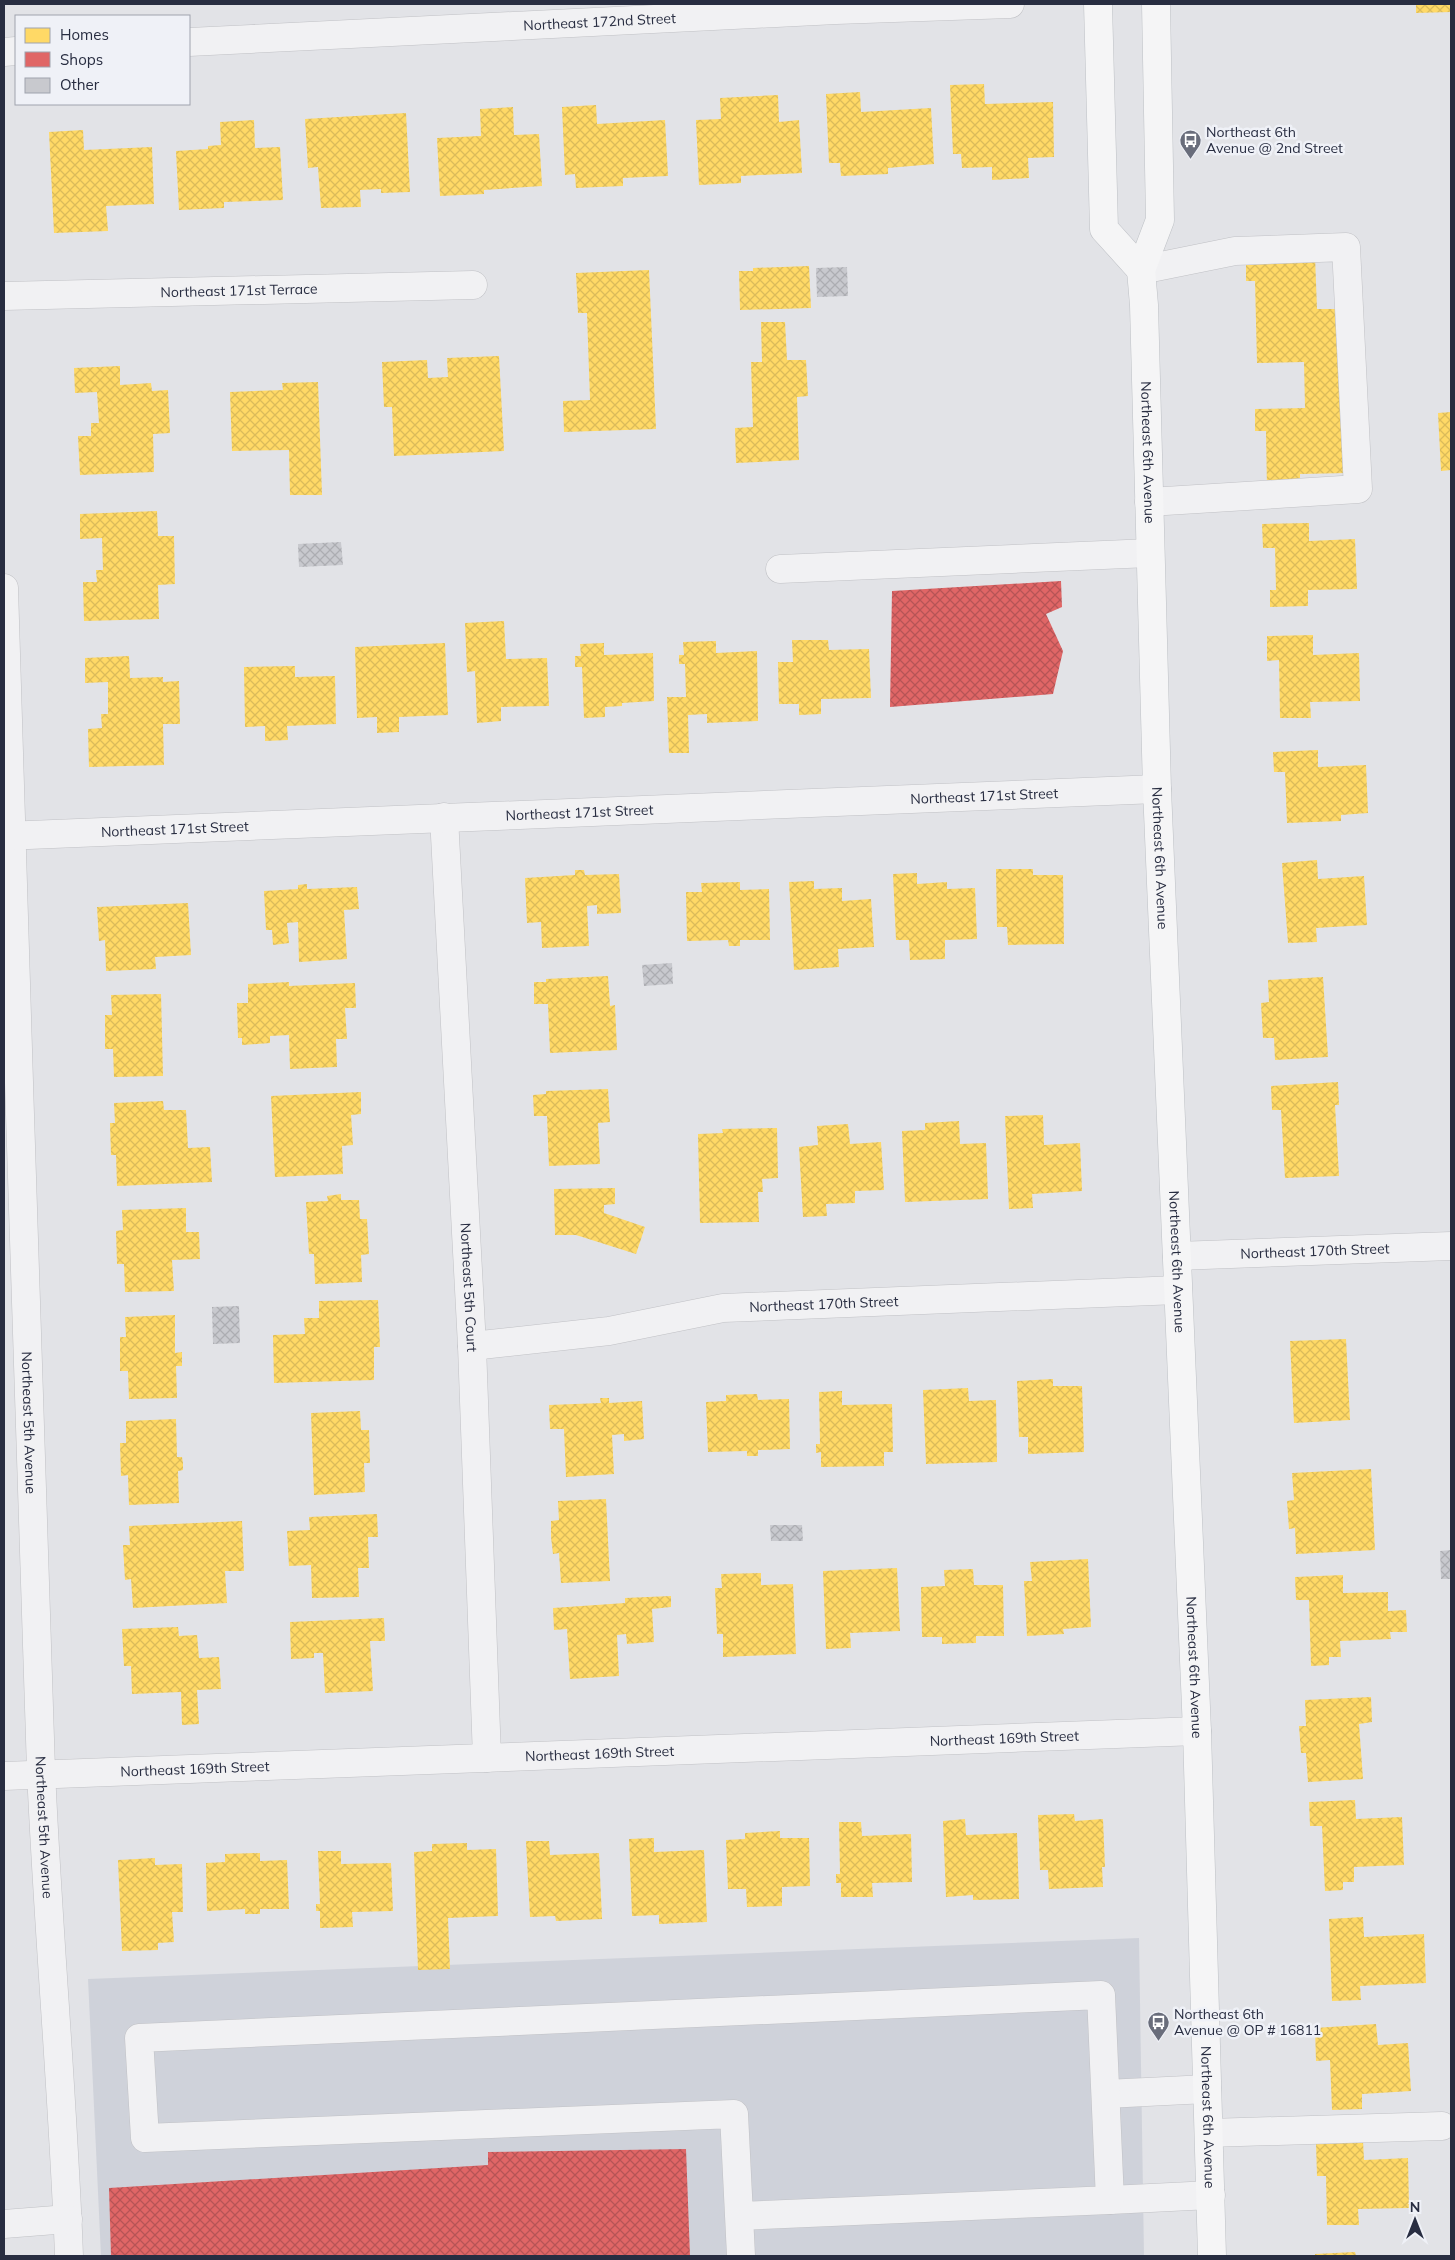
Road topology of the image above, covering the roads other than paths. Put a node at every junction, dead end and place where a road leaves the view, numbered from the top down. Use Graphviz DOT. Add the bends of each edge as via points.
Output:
graph roads {
  1 [pos="1010,4"];
  2 [pos="1098,4"];
  3 [pos="1156,4"];
  4 [pos="190,42"];
  5 [pos="1141,270"];
  6 [pos="474,285"];
  7 [pos="4,296"];
  8 [pos="1149,502"];
  9 [pos="1150,553"];
  10 [pos="780,569"];
  11 [pos="4,588"];
  12 [pos="1157,789"];
  13 [pos="444,817"];
  14 [pos="8,835"];
  15 [pos="1451,1246"];
  16 [pos="1177,1256"];
  17 [pos="1178,1290"];
  18 [pos="14,1328"];
  19 [pos="472,1346"];
  20 [pos="1197,1731"];
  21 [pos="487,1758"];
  22 [pos="42,1775"];
  23 [pos="4,1776"];
  24 [pos="1207,2089"];
  25 [pos="1106,2094"];
  26 [pos="1442,2126"];
  27 [pos="1208,2133"];
  28 [pos="1211,2195"];
  29 [pos="1110,2200"];
  30 [pos="739,2216"];
  31 [pos="68,2220"];
  32 [pos="4,2224"];
  33 [pos="69,2256"];
  34 [pos="741,2256"];
  35 [pos="1212,2256"];
  1 -- 4 [label="street, Northeast 172nd Street"];
  2 -- 5 [label="main road" via="1104,229"];
  3 -- 5 [label="main road, Northeast 6th Avenue" via="1160,220"];
  5 -- 8 [label="main road, Northeast 6th Avenue"];
  5 -- 8 [label="street" via="1235,251 1346,247 1358,489"];
  6 -- 7 [label="street, Northeast 171st Terrace"];
  8 -- 9 [label="main road, Northeast 6th Avenue"];
  9 -- 10 [label="street"];
  9 -- 12 [label="main road, Northeast 6th Avenue"];
  11 -- 14 [label="street, Northeast 5th Avenue"];
  12 -- 13 [label="street, Northeast 171st Street"];
  12 -- 16 [label="main road, Northeast 6th Avenue"];
  13 -- 14 [label="street, Northeast 171st Street"];
  13 -- 19 [label="street, Northeast 5th Court"];
  14 -- 18 [label="street, Northeast 5th Avenue"];
  15 -- 16 [label="street, Northeast 170th Street"];
  16 -- 17 [label="main road, Northeast 6th Avenue"];
  17 -- 19 [label="street, Northeast 170th Street" via="723,1308 609,1331"];
  17 -- 20 [label="main road, Northeast 6th Avenue"];
  18 -- 22 [label="street, Northeast 5th Avenue"];
  19 -- 21 [label="street, Northeast 5th Court"];
  20 -- 21 [label="street, Northeast 169th Street"];
  20 -- 24 [label="main road, Northeast 6th Avenue"];
  21 -- 22 [label="street, Northeast 169th Street"];
  22 -- 23 [label="street, Northeast 169th Street"];
  22 -- 31 [label="street, Northeast 5th Avenue"];
  24 -- 25 [label="street"];
  24 -- 27 [label="main road, Northeast 6th Avenue"];
  25 -- 29 [label="street"];
  25 -- 30 [label="street" via="1101,1995 140,2038 145,2138 734,2114"];
  26 -- 27 [label="street"];
  27 -- 28 [label="main road, Northeast 6th Avenue"];
  28 -- 29 [label="street"];
  28 -- 35 [label="main road, Northeast 6th Avenue"];
  29 -- 30 [label="street"];
  30 -- 34 [label="street"];
  31 -- 32 [label="street"];
  31 -- 33 [label="street, Northeast 5th Avenue"];
}
